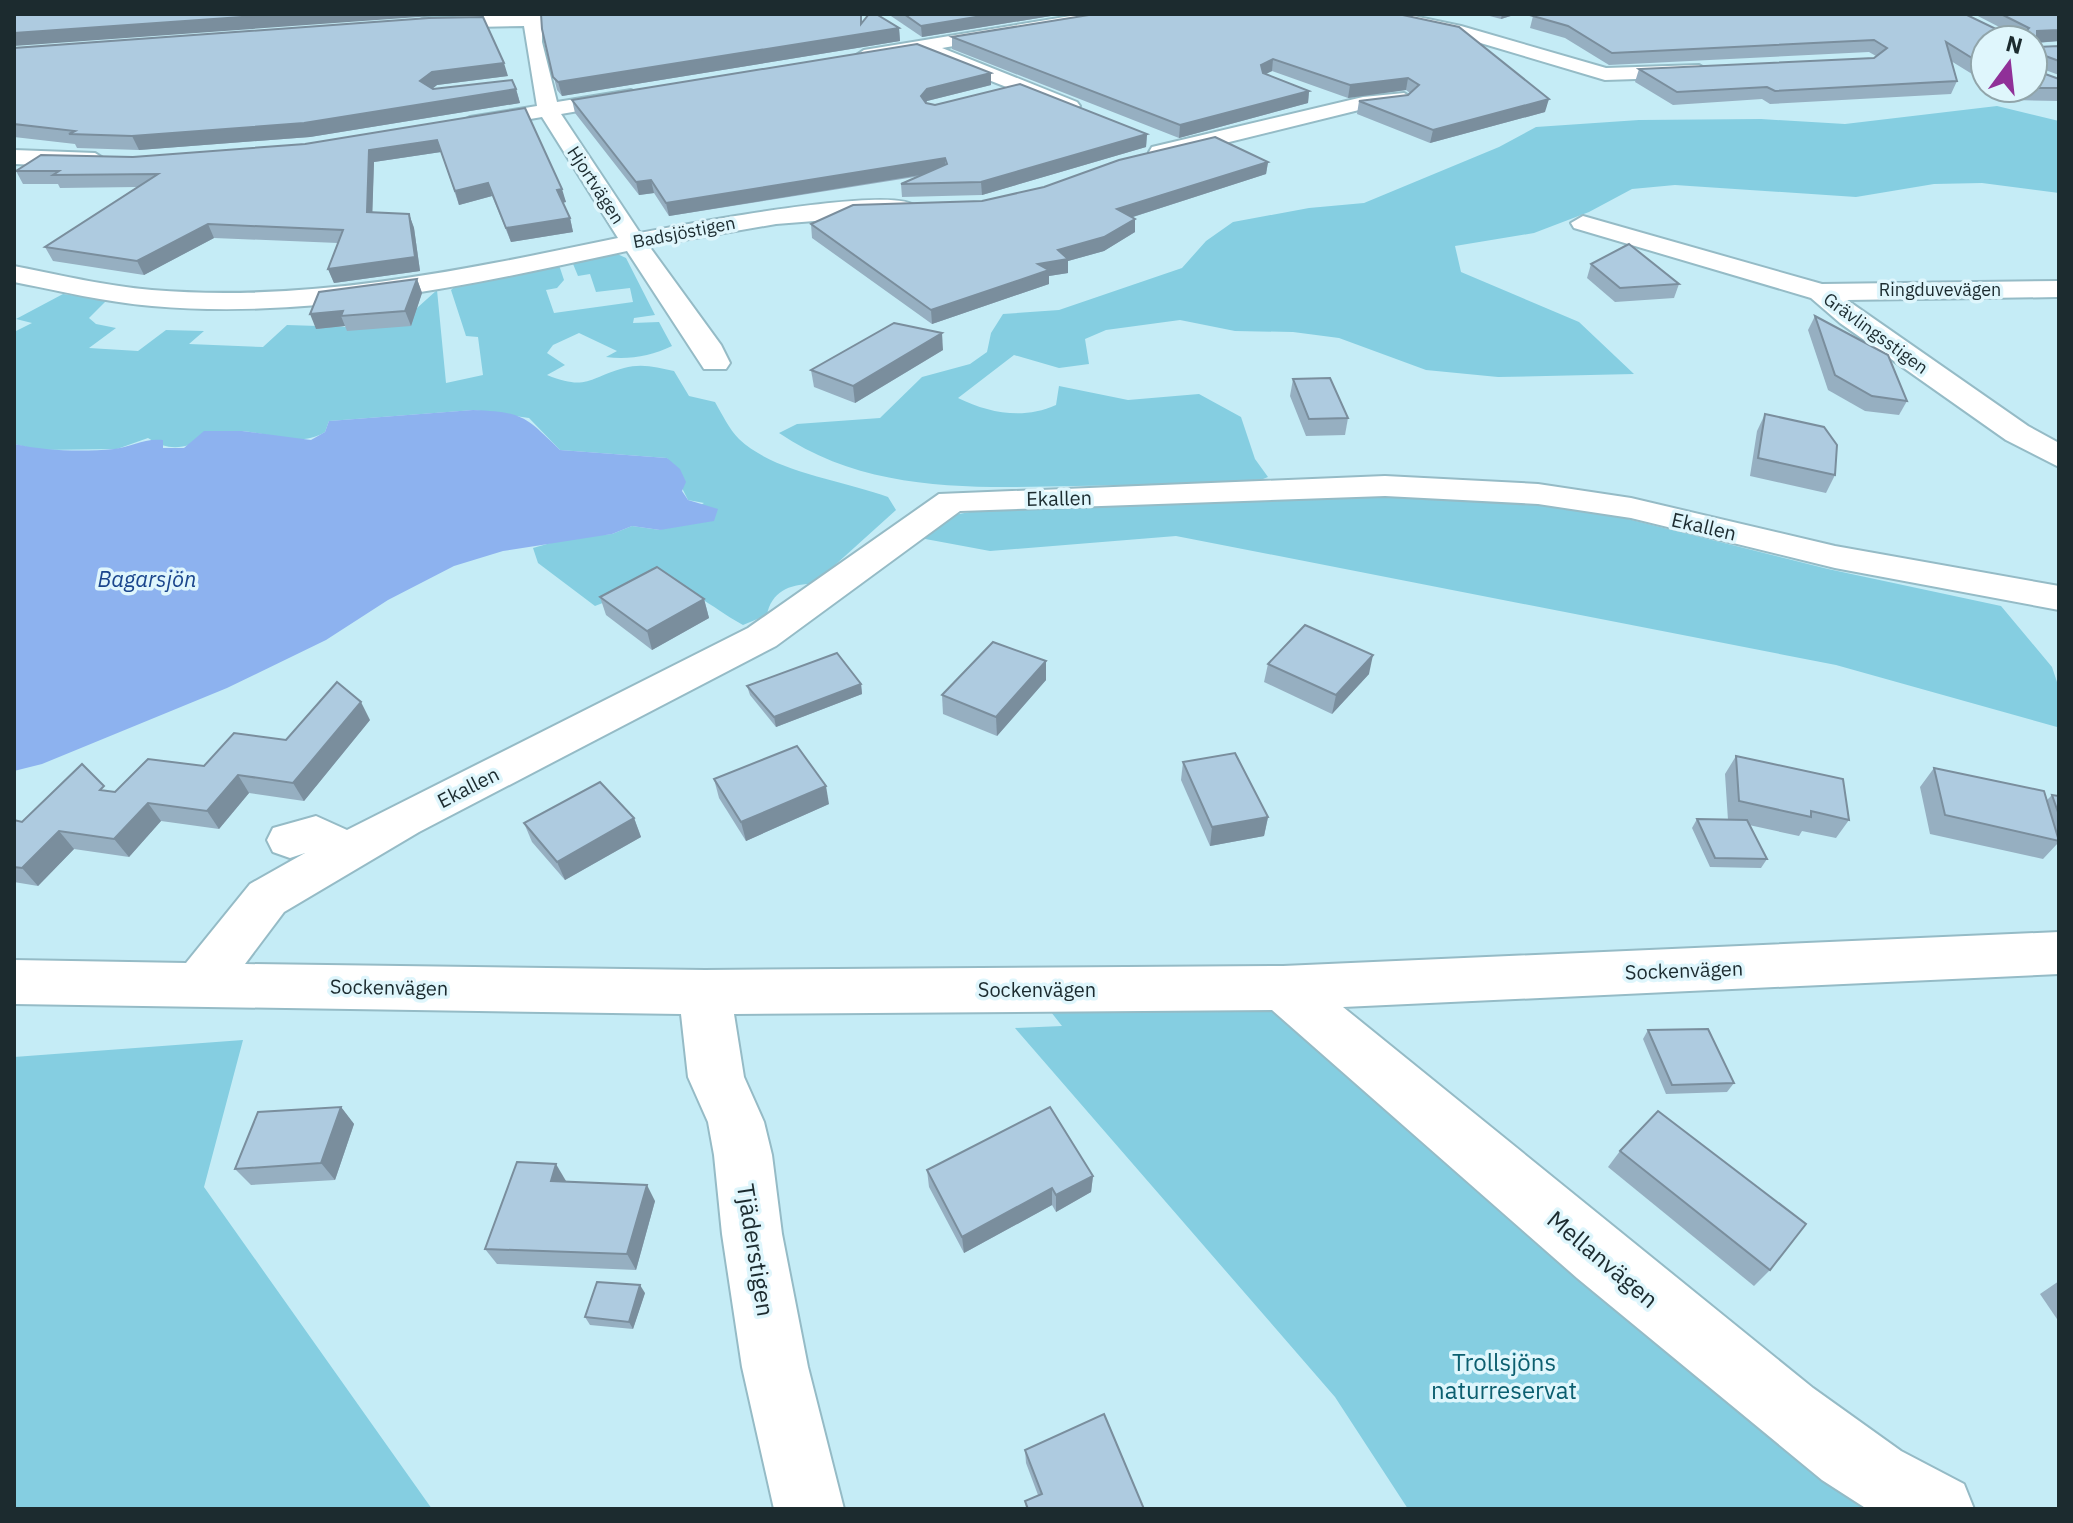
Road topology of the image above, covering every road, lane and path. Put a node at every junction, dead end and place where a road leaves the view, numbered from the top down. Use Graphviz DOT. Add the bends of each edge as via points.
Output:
graph roads {
  1 [pos="1043,14"];
  2 [pos="1114,14"];
  3 [pos="1379,14"];
  4 [pos="533,18"];
  5 [pos="403,24"];
  6 [pos="1504,27"];
  7 [pos="1479,36"];
  8 [pos="908,37"];
  9 [pos="845,53"];
  10 [pos="1718,70"];
  11 [pos="1020,87"];
  12 [pos="658,91"];
  13 [pos="992,94"];
  14 [pos="1308,94"];
  15 [pos="1404,99"];
  16 [pos="1346,107"];
  17 [pos="548,110"];
  18 [pos="1094,116"];
  19 [pos="443,127"];
  20 [pos="14,157"];
  21 [pos="1137,158"];
  22 [pos="110,160"];
  23 [pos="931,207"];
  24 [pos="1583,223"];
  25 [pos="633,242"];
  26 [pos="14,274"];
  27 [pos="2059,289"];
  28 [pos="1821,292"];
  29 [pos="715,363"];
  30 [pos="2059,457"];
  31 [pos="2059,598"];
  32 [pos="290,840"];
  33 [pos="346,853"];
  34 [pos="2059,953"];
  35 [pos="14,982"];
  36 [pos="200,984"];
  37 [pos="1283,988"];
  38 [pos="705,992"];
  39 [pos="809,1509"];
  40 [pos="1939,1509"];
  1 -- 8 [label="street"];
  2 -- 8 [label="street"];
  3 -- 7 [label="street"];
  4 -- 5 [label="street"];
  4 -- 17 [label="street, Hjortvägen" via="535,82"];
  6 -- 7 [label="street"];
  7 -- 10 [label="street" via="1605,74"];
  8 -- 9 [label="street"];
  8 -- 11 [label="street"];
  11 -- 13 [label="street"];
  11 -- 18 [label="street"];
  12 -- 17 [label="street"];
  14 -- 16 [label="street"];
  15 -- 16 [label="street"];
  16 -- 21 [label="street" via="1165,143"];
  17 -- 19 [label="street"];
  17 -- 25 [label="street, Hjortvägen"];
  20 -- 22 [label="street"];
  23 -- 25 [label="street, Badsjöstigen" via="803,212"];
  24 -- 28 [label="street, Grävlingsstigen"];
  25 -- 26 [label="street, Badsjöstigen" via="401,288 281,299 152,298"];
  25 -- 29 [label="street, Hjortvägen"];
  27 -- 28 [label="street, Ringduvevägen"];
  28 -- 30 [label="street, Grävlingsstigen" via="2017,433"];
  31 -- 33 [label="street, Ekallen" via="1849,560 1631,508 1538,494 1385,486 951,501 762,637"];
  32 -- 33 [label="street" via="316,833"];
  33 -- 36 [label="street, Ekallen" via="267,898"];
  34 -- 37 [label="street, Sockenvägen"];
  35 -- 36 [label="street, Sockenvägen"];
  36 -- 38 [label="street, Sockenvägen"];
  37 -- 38 [label="street, Sockenvägen"];
  37 -- 40 [label="street, Mellanvägen" via="1780,1404 1902,1492"];
  38 -- 39 [label="street, Tjäderstigen" via="716,1077 736,1122 775,1367"];
}
